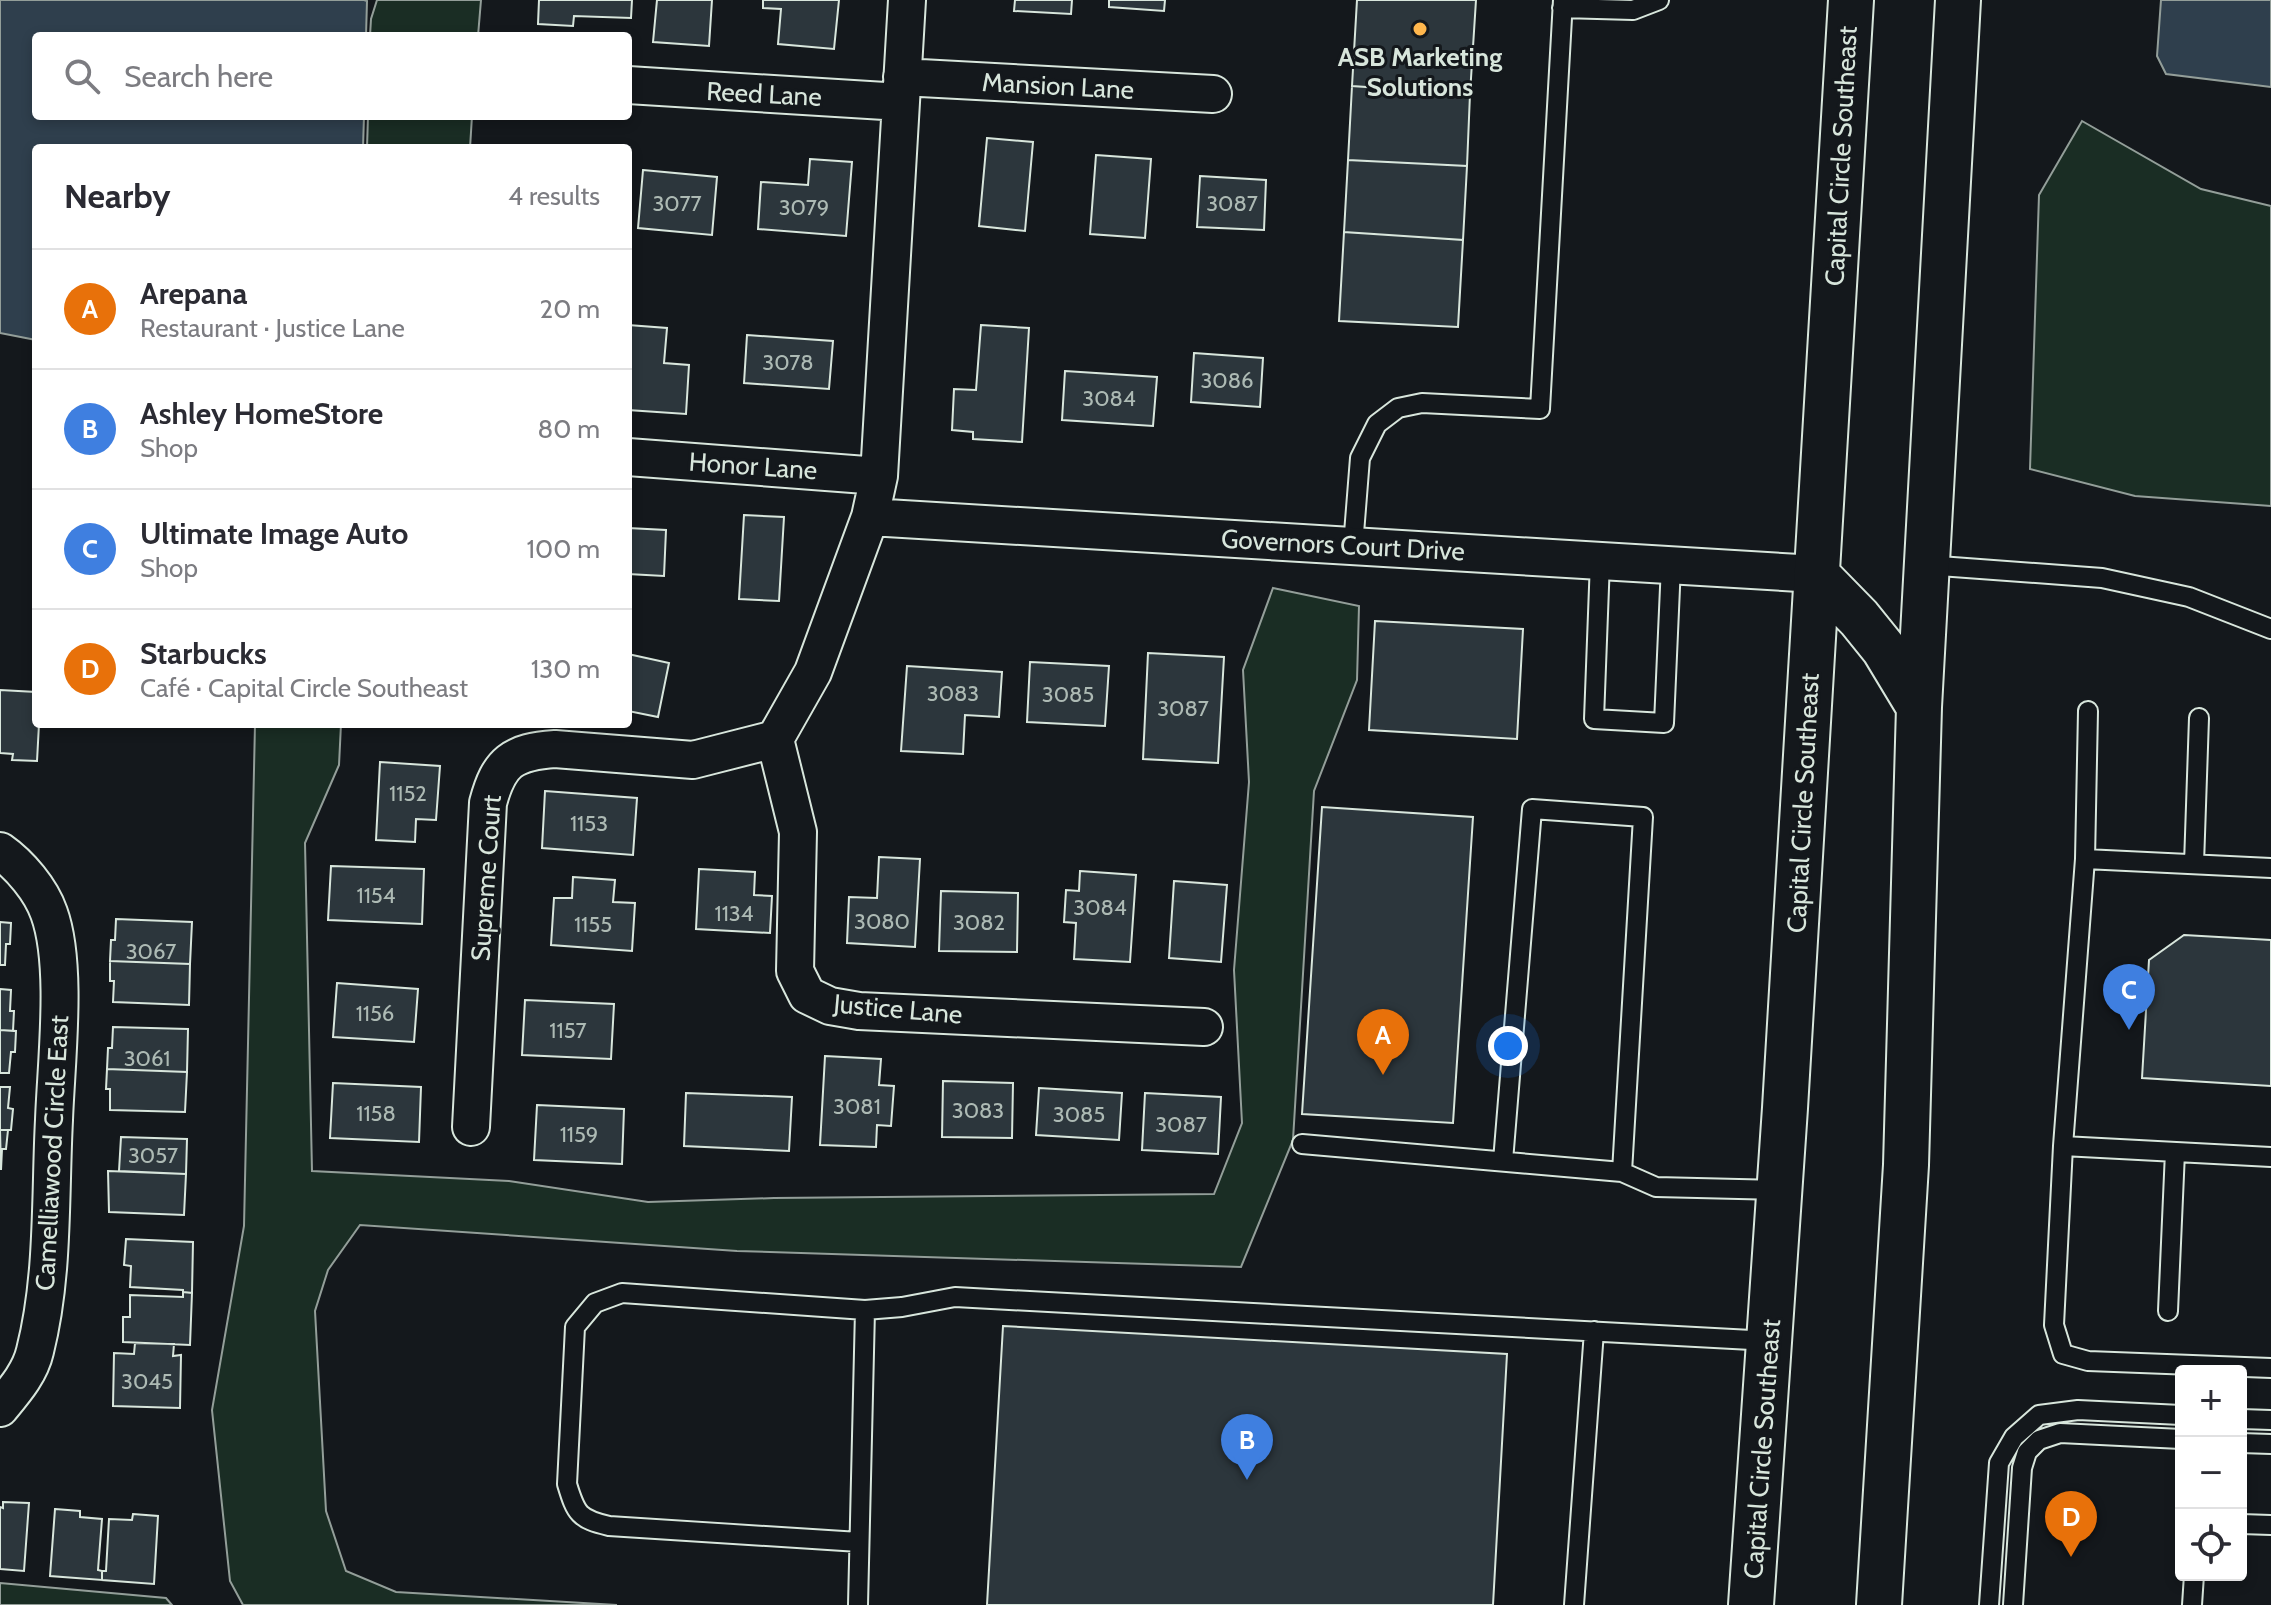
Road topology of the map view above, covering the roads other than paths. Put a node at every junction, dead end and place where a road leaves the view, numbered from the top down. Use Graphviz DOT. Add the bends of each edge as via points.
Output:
graph roads {
  1 [pos="907,0"];
  2 [pos="1659,0"];
  3 [pos="1851,0"];
  4 [pos="1958,0"];
  5 [pos="1563,4"];
  6 [pos="632,85"];
  7 [pos="901,90"];
  8 [pos="1213,94"];
  9 [pos="632,457"];
  10 [pos="879,476"];
  11 [pos="870,517"];
  12 [pos="1353,546"];
  13 [pos="1600,561"];
  14 [pos="1671,565"];
  15 [pos="1926,565"];
  16 [pos="1816,574"];
  17 [pos="2271,629"];
  18 [pos="1919,707"];
  19 [pos="2088,711"];
  20 [pos="2199,718"];
  21 [pos="775,739"];
  22 [pos="0,851"];
  23 [pos="2085,859"];
  24 [pos="2194,864"];
  25 [pos="2271,868"];
  26 [pos="1204,1027"];
  27 [pos="471,1127"];
  28 [pos="1302,1144"];
  29 [pos="2063,1146"];
  30 [pos="2175,1152"];
  31 [pos="2271,1157"];
  32 [pos="1503,1161"];
  33 [pos="1622,1172"];
  34 [pos="1780,1190"];
  35 [pos="865,1310"];
  36 [pos="2168,1311"];
  37 [pos="1594,1331"];
  38 [pos="1770,1341"];
  39 [pos="2271,1368"];
  40 [pos="0,1408"];
  41 [pos="2175,1415"];
  42 [pos="2247,1419"];
  43 [pos="2271,1420"];
  44 [pos="2175,1439"];
  45 [pos="2247,1443"];
  46 [pos="2271,1444"];
  47 [pos="2247,1524"];
  48 [pos="2271,1525"];
  49 [pos="859,1542"];
  50 [pos="2194,1581"];
  51 [pos="858,1605"];
  52 [pos="1574,1605"];
  53 [pos="1751,1605"];
  54 [pos="1879,1605"];
  55 [pos="1989,1605"];
  56 [pos="2013,1605"];
  57 [pos="2192,1605"];
  1 -- 7 [label="street"];
  2 -- 5 [label="lane" via="1633,10"];
  3 -- 16 [label="main road, Capital Circle Southeast"];
  4 -- 15 [label="main road"];
  5 -- 12 [label="lane" via="1540,409 1422,403 1398,408 1377,424 1360,458"];
  6 -- 7 [label="street, Reed Lane"];
  7 -- 8 [label="street, Mansion Lane"];
  7 -- 10 [label="street"];
  9 -- 10 [label="street, Honor Lane"];
  10 -- 11 [label="street"];
  11 -- 12 [label="street, Governors Court Drive"];
  11 -- 21 [label="street" via="813,672"];
  12 -- 13 [label="street, Governors Court Drive"];
  13 -- 14 [label="street, Governors Court Drive"];
  13 -- 14 [label="lane" via="1594,719 1664,723"];
  14 -- 16 [label="street, Governors Court Drive"];
  15 -- 17 [label="lane" via="2102,578 2189,597"];
  15 -- 18 [label="main road"];
  16 -- 18 [label="main road" via="1884,649"];
  16 -- 34 [label="main road, Capital Circle Southeast"];
  18 -- 54 [label="main road" via="1906,1165"];
  19 -- 23 [label="lane"];
  20 -- 24 [label="lane"];
  21 -- 26 [label="street, Justice Lane" via="798,832 795,971 807,995 859,1011"];
  21 -- 27 [label="street, Supreme Court" via="693,760 536,750 514,758 495,777 488,803"];
  22 -- 40 [label="street, Camelliawood Circle East" via="15,861 49,912 58,956 59,1010 46,1296 34,1355 19,1386"];
  23 -- 24 [label="lane"];
  23 -- 29 [label="lane"];
  24 -- 25 [label="lane"];
  28 -- 32 [label="lane"];
  29 -- 30 [label="lane"];
  29 -- 39 [label="lane" via="2054,1325 2063,1354 2088,1361"];
  30 -- 31 [label="lane"];
  30 -- 36 [label="lane"];
  32 -- 33 [label="lane"];
  32 -- 33 [label="lane" via="1532,809 1643,817"];
  33 -- 34 [label="lane" via="1656,1187"];
  34 -- 38 [label="main road, Capital Circle Southeast"];
  35 -- 37 [label="lane" via="955,1297"];
  35 -- 49 [label="lane"];
  35 -- 49 [label="lane" via="622,1293 595,1303 575,1327 567,1484 574,1508 585,1520 609,1526"];
  37 -- 38 [label="lane"];
  37 -- 52 [label="lane"];
  38 -- 53 [label="main road, Capital Circle Southeast"];
  41 -- 55 [label="lane" via="2065,1411 2039,1415 2014,1437 1999,1463"];
  42 -- 43 [label="lane"];
  44 -- 56 [label="lane" via="2060,1433 2039,1440 2027,1452"];
  45 -- 46 [label="lane"];
  47 -- 48 [label="lane"];
  49 -- 51 [label="lane"];
  50 -- 57 [label="lane"];
}
